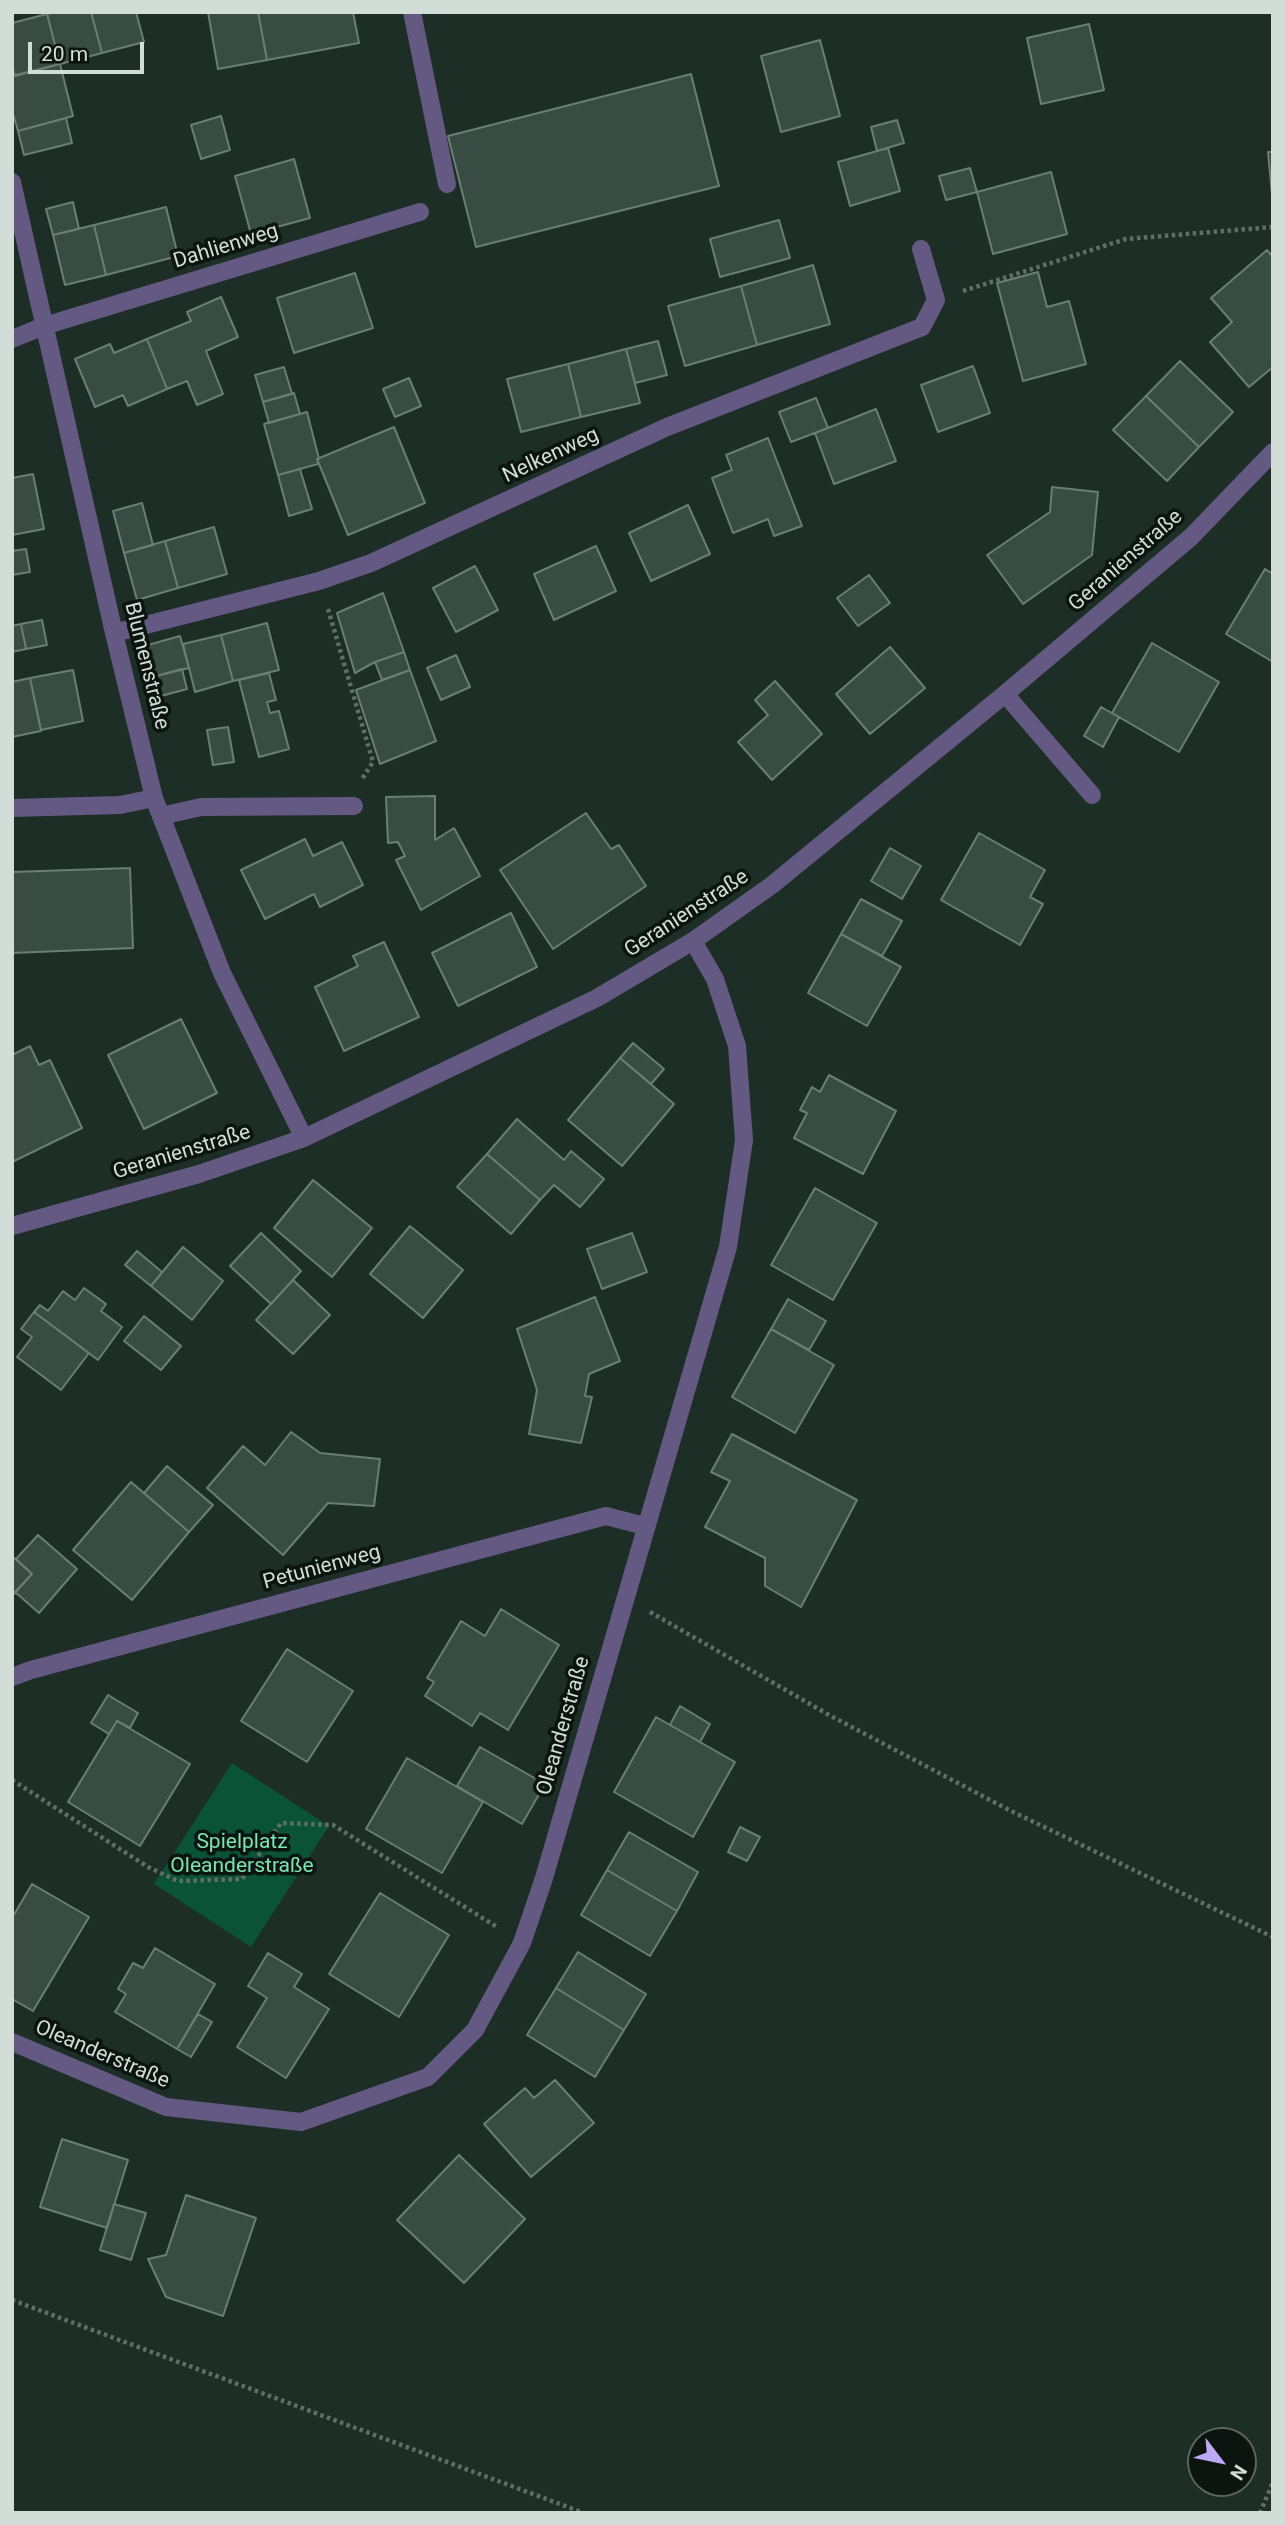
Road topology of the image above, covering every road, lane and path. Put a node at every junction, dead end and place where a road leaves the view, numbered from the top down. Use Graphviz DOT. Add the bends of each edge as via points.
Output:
graph roads {
  1 [pos="412,12"];
  2 [pos="12,182"];
  3 [pos="447,184"];
  4 [pos="420,212"];
  5 [pos="1273,227"];
  6 [pos="921,249"];
  7 [pos="936,300"];
  8 [pos="44,326"];
  9 [pos="12,339"];
  10 [pos="1273,452"];
  11 [pos="319,581"];
  12 [pos="114,633"];
  13 [pos="1005,694"];
  14 [pos="1092,795"];
  15 [pos="155,798"];
  16 [pos="354,806"];
  17 [pos="12,808"];
  18 [pos="161,816"];
  19 [pos="693,941"];
  20 [pos="304,1138"];
  21 [pos="12,1226"];
  22 [pos="645,1526"];
  23 [pos="623,1602"];
  24 [pos="12,1678"];
  25 [pos="12,1780"];
  26 [pos="1273,1937"];
  27 [pos="522,1943"];
  28 [pos="12,2042"];
  29 [pos="12,2300"];
  30 [pos="1273,2482"];
  31 [pos="583,2513"];
  32 [pos="1260,2513"];
  1 -- 3 [label="street"];
  2 -- 8 [label="street, Blumenstraße"];
  4 -- 8 [label="street, Dahlienweg"];
  5 -- 7 [label="path" via="1126,239"];
  6 -- 7 [label="street"];
  7 -- 11 [label="street, Nelkenweg" via="922,327 667,427 372,563"];
  8 -- 9 [label="street, Dahlienweg"];
  8 -- 12 [label="street, Blumenstraße"];
  10 -- 13 [label="street, Geranienstraße" via="1191,537"];
  11 -- 12 [label="street, Nelkenweg"];
  11 -- 16 [label="path" via="373,762 357,788"];
  12 -- 15 [label="street, Blumenstraße"];
  13 -- 14 [label="street"];
  13 -- 19 [label="street, Geranienstraße" via="772,886"];
  15 -- 17 [label="street" via="120,805"];
  15 -- 18 [label="street, Blumenstraße"];
  16 -- 18 [label="street" via="201,807"];
  18 -- 20 [label="street, Blumenstraße" via="222,974"];
  19 -- 20 [label="street, Geranienstraße" via="597,998"];
  19 -- 22 [label="street, Oleanderstraße" via="715,979 737,1046 744,1140 728,1247"];
  20 -- 21 [label="street, Geranienstraße" via="199,1174"];
  22 -- 23 [label="street, Oleanderstraße"];
  22 -- 24 [label="street, Petunienweg" via="606,1516"];
  23 -- 26 [label="path" via="649,1611 829,1715 1011,1811"];
  23 -- 27 [label="street, Oleanderstraße"];
  25 -- 27 [label="path" via="148,1867 178,1881 242,1879 281,1823 333,1825"];
  27 -- 28 [label="street, Oleanderstraße" via="475,2030 428,2077 302,2122 166,2107"];
  29 -- 31 [label="path"];
  30 -- 32 [label="path"];
}
